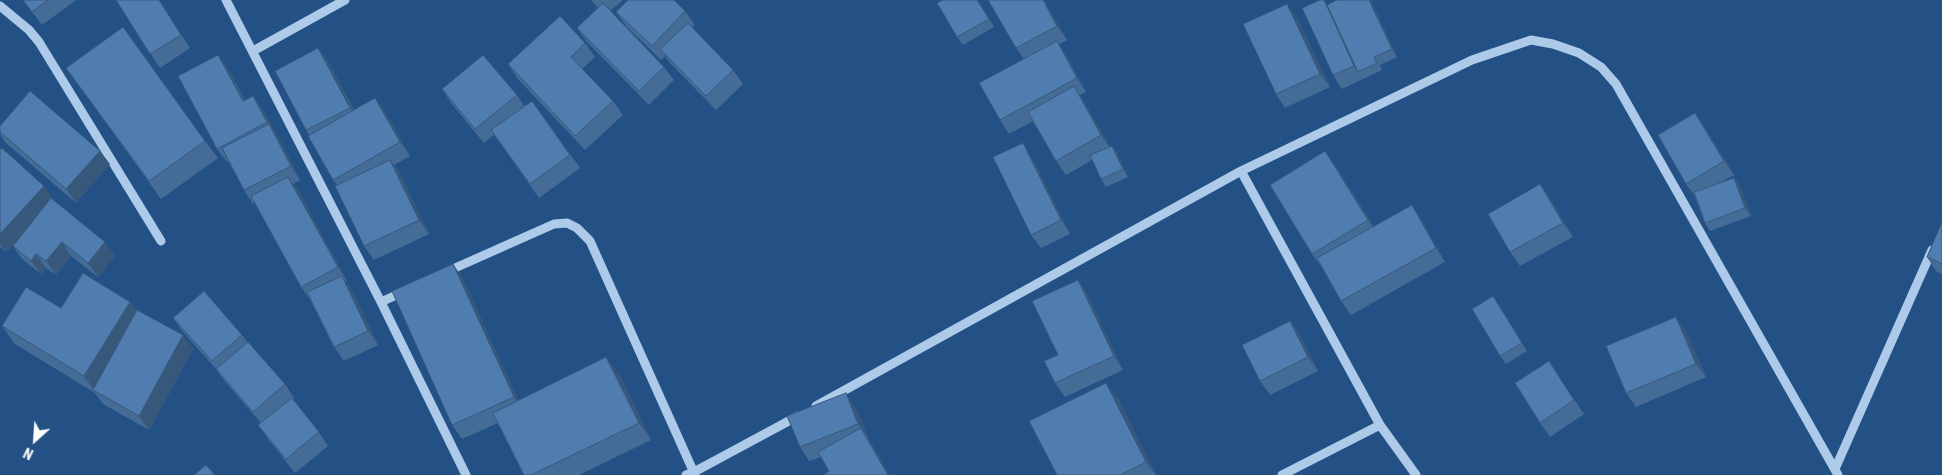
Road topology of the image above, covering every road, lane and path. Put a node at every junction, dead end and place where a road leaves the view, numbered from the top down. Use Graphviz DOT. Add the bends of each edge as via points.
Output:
graph roads {
  1 [pos="226,0"];
  2 [pos="345,0"];
  3 [pos="0,6"];
  4 [pos="253,51"];
  5 [pos="1241,171"];
  6 [pos="161,241"];
  7 [pos="1934,245"];
  8 [pos="435,277"];
  9 [pos="417,285"];
  10 [pos="381,302"];
  11 [pos="1380,425"];
  12 [pos="1837,472"];
  13 [pos="692,474"];
  14 [pos="466,475"];
  15 [pos="1282,475"];
  16 [pos="1416,475"];
  1 -- 4 [label="street"];
  2 -- 4 [label="street"];
  3 -- 6 [label="street" via="29,30 38,42"];
  4 -- 10 [label="street"];
  5 -- 11 [label="street"];
  5 -- 12 [label="street" via="1472,60 1532,40 1579,53 1601,67 1616,84"];
  5 -- 13 [label="street"];
  7 -- 12 [label="street"];
  8 -- 13 [label="street" via="554,224 567,223 576,228 590,240"];
  9 -- 10 [label="street"];
  10 -- 14 [label="street"];
  11 -- 15 [label="street"];
  11 -- 16 [label="street"];
}
